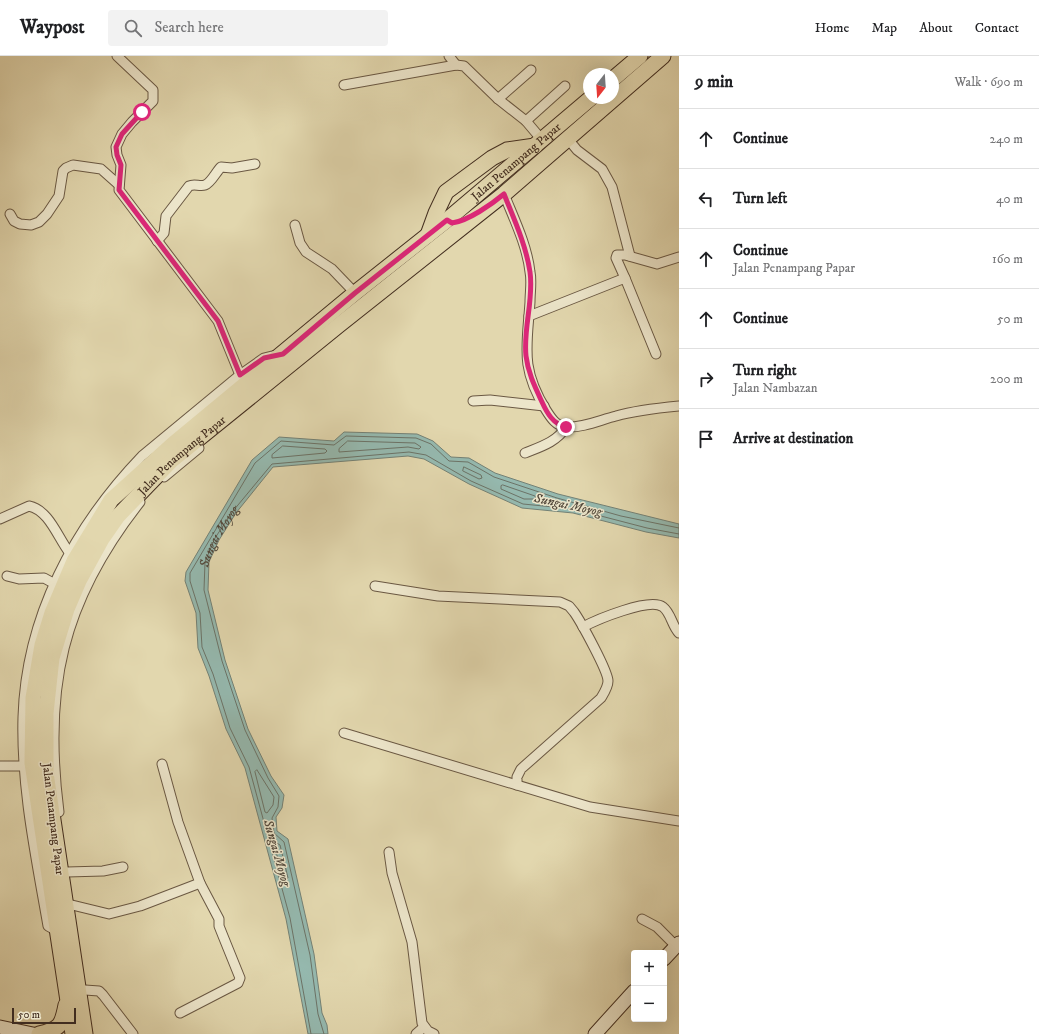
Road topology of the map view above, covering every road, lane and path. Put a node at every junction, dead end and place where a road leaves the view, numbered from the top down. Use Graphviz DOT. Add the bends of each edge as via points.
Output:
graph roads {
  1 [pos="117,56"];
  2 [pos="449,56"];
  3 [pos="640,56"];
  4 [pos="663,56"];
  5 [pos="456,65"];
  6 [pos="531,70"];
  7 [pos="619,74"];
  8 [pos="344,85"];
  9 [pos="565,86"];
  10 [pos="498,99"];
  11 [pos="584,104"];
  12 [pos="526,120"];
  13 [pos="568,139"];
  14 [pos="539,143"];
  15 [pos="255,164"];
  16 [pos="119,185"];
  17 [pos="504,194"];
  18 [pos="490,205"];
  19 [pos="10,214"];
  20 [pos="447,220"];
  21 [pos="295,225"];
  22 [pos="428,235"];
  23 [pos="157,242"];
  24 [pos="630,256"];
  25 [pos="679,257"];
  26 [pos="625,278"];
  27 [pos="383,291"];
  28 [pos="355,293"];
  29 [pos="529,316"];
  30 [pos="283,354"];
  31 [pos="656,354"];
  32 [pos="240,375"];
  33 [pos="473,401"];
  34 [pos="544,406"];
  35 [pos="679,406"];
  36 [pos="566,427"];
  37 [pos="525,453"];
  38 [pos="0,519"];
  39 [pos="69,552"];
  40 [pos="7,576"];
  41 [pos="55,584"];
  42 [pos="374,586"];
  43 [pos="583,627"];
  44 [pos="679,634"];
  45 [pos="344,733"];
  46 [pos="162,764"];
  47 [pos="0,766"];
  48 [pos="25,766"];
  49 [pos="517,785"];
  50 [pos="679,821"];
  51 [pos="389,852"];
  52 [pos="123,867"];
  53 [pos="67,872"];
  54 [pos="200,883"];
  55 [pos="72,905"];
  56 [pos="642,919"];
  57 [pos="57,931"];
  58 [pos="677,945"];
  59 [pos="667,956"];
  60 [pos="85,990"];
  61 [pos="631,994"];
  62 [pos="67,999"];
  63 [pos="180,1013"];
  64 [pos="0,1027"];
  65 [pos="424,1027"];
  66 [pos="33,1034"];
  67 [pos="39,1034"];
  68 [pos="73,1034"];
  69 [pos="86,1034"];
  70 [pos="92,1034"];
  71 [pos="133,1034"];
  72 [pos="416,1034"];
  73 [pos="434,1034"];
  74 [pos="595,1034"];
  1 -- 16 [label="street" via="153,90 154,96 153,101 122,134 116,147 121,165"];
  2 -- 5 [label="street"];
  3 -- 7 [label="main road"];
  4 -- 13 [label="main road, Jalan Penampang Papar"];
  5 -- 8 [label="street"];
  5 -- 10 [label="street" via="469,70"];
  6 -- 10 [label="street"];
  9 -- 12 [label="street"];
  10 -- 12 [label="street"];
  11 -- 14 [label="main road, Jalan Penampang Papar"];
  12 -- 14 [label="street"];
  13 -- 17 [label="main road, Jalan Penampang Papar"];
  13 -- 24 [label="street" via="577,150 602,169 612,187"];
  14 -- 20 [label="main road, Jalan Penampang Papar"];
  14 -- 22 [label="main road" via="507,150 446,192"];
  15 -- 23 [label="street" via="232,168 220,167 208,184 204,186 195,183 189,186 166,216 164,233"];
  16 -- 19 [label="street" via="101,168 73,165 63,171 59,196 39,222 31,225 20,224"];
  16 -- 23 [label="street" via="121,194"];
  17 -- 18 [label="main road, Jalan Penampang Papar"];
  17 -- 29 [label="street" via="531,273"];
  18 -- 20 [label="main road" via="457,222"];
  18 -- 27 [label="main road, Jalan Penampang Papar"];
  20 -- 22 [label="main road, Jalan Penampang Papar"];
  21 -- 28 [label="street" via="300,243 306,252 332,269"];
  22 -- 28 [label="main road, Jalan Penampang Papar"];
  23 -- 32 [label="street" via="218,321"];
  24 -- 25 [label="street" via="657,264"];
  24 -- 26 [label="street" via="616,256"];
  26 -- 29 [label="street"];
  26 -- 31 [label="street"];
  27 -- 53 [label="street" via="377,303 160,481 117,531 102,556 74,612 61,659 55,704 53,745 56,791"];
  27 -- 69 [label="main road, Jalan Penampang Papar" via="152,479 118,516 102,539 67,609 52,658 46,713 46,774"];
  28 -- 30 [label="main road, Jalan Penampang Papar"];
  29 -- 34 [label="street" via="526,356 530,375"];
  30 -- 32 [label="street" via="264,358"];
  30 -- 57 [label="main road, Jalan Penampang Papar" via="172,444 111,500 74,561 60,591 42,645 34,698 32,763"];
  32 -- 39 [label="street" via="142,456 86,524"];
  33 -- 34 [label="street" via="490,400"];
  34 -- 36 [label="street" via="553,422"];
  35 -- 36 [label="street" via="653,408 586,425"];
  36 -- 37 [label="street" via="544,446"];
  38 -- 39 [label="street" via="32,507 46,518"];
  39 -- 41 [label="street"];
  40 -- 41 [label="street" via="19,579 44,578"];
  41 -- 48 [label="street" via="34,638 29,664 24,716"];
  42 -- 43 [label="street" via="438,596 560,602 569,606"];
  43 -- 44 [label="street" via="611,615 650,604 659,605 666,610"];
  43 -- 49 [label="street" via="607,675 605,692 595,704 521,769"];
  45 -- 49 [label="street"];
  46 -- 54 [label="street" via="178,822"];
  47 -- 48 [label="street"];
  48 -- 57 [label="street" via="30,822 48,926"];
  49 -- 50 [label="street" via="590,807"];
  51 -- 65 [label="street" via="392,873 412,942 418,1002"];
  52 -- 53 [label="street"];
  53 -- 55 [label="street"];
  54 -- 55 [label="street" via="140,906 109,914"];
  54 -- 63 [label="street" via="219,919 219,926 240,978 238,983"];
  55 -- 60 [label="street"];
  56 -- 58 [label="street" via="658,927"];
  57 -- 62 [label="main road, Jalan Penampang Papar"];
  58 -- 59 [label="street"];
  60 -- 70 [label="street"];
  60 -- 71 [label="street" via="103,994"];
  61 -- 74 [label="street"];
  62 -- 67 [label="main road" via="61,1025 56,1030"];
  62 -- 68 [label="main road, Jalan Penampang Papar"];
  64 -- 66 [label="street"];
  65 -- 72 [label="street"];
  65 -- 73 [label="street"];
}
